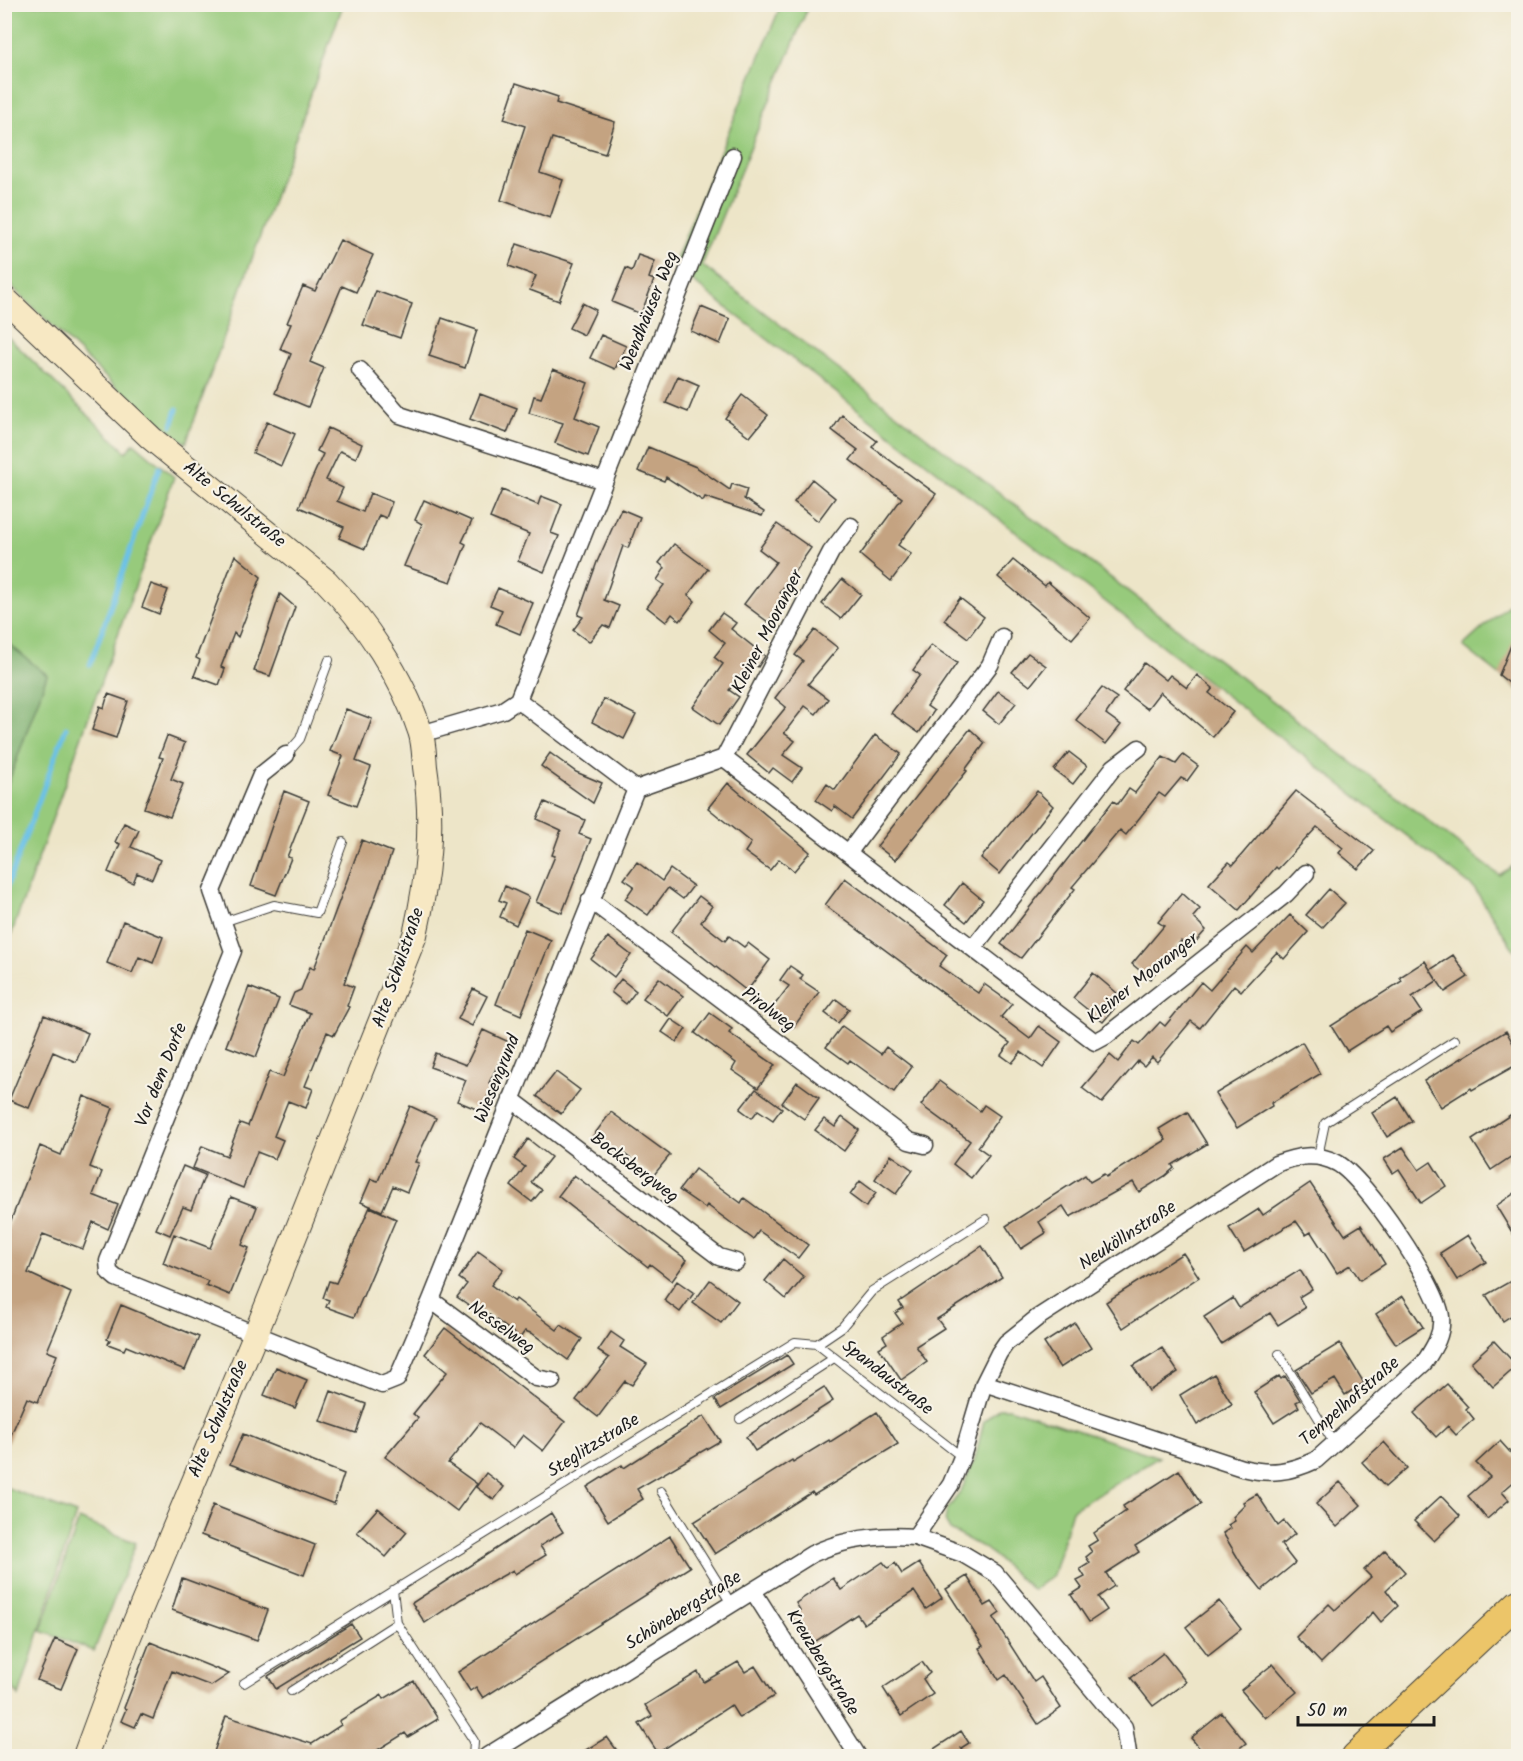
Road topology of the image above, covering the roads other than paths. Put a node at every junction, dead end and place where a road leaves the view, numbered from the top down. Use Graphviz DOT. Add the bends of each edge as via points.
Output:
graph roads {
  1 [pos="733,156"];
  2 [pos="4,298"];
  3 [pos="360,370"];
  4 [pos="604,481"];
  5 [pos="851,526"];
  6 [pos="1002,637"];
  7 [pos="329,660"];
  8 [pos="518,700"];
  9 [pos="421,734"];
  10 [pos="1139,748"];
  11 [pos="286,755"];
  12 [pos="724,758"];
  13 [pos="636,789"];
  14 [pos="343,842"];
  15 [pos="849,852"];
  16 [pos="1306,873"];
  17 [pos="591,900"];
  18 [pos="223,922"];
  19 [pos="973,948"];
  20 [pos="1455,1040"];
  21 [pos="511,1099"];
  22 [pos="925,1145"];
  23 [pos="1318,1156"];
  24 [pos="986,1219"];
  25 [pos="736,1262"];
  26 [pos="431,1300"];
  27 [pos="256,1333"];
  28 [pos="817,1344"];
  29 [pos="1279,1354"];
  30 [pos="834,1358"];
  31 [pos="552,1381"];
  32 [pos="984,1383"];
  33 [pos="740,1419"];
  34 [pos="1335,1445"];
  35 [pos="962,1457"];
  36 [pos="661,1491"];
  37 [pos="915,1537"];
  38 [pos="393,1590"];
  39 [pos="753,1591"];
  40 [pos="1518,1603"];
  41 [pos="732,1605"];
  42 [pos="397,1623"];
  43 [pos="244,1683"];
  44 [pos="291,1691"];
  45 [pos="1128,1753"];
  46 [pos="85,1756"];
  47 [pos="473,1756"];
  48 [pos="487,1756"];
  49 [pos="858,1756"];
  50 [pos="1355,1756"];
  1 -- 4 [label="street, Wendhäuser Weg"];
  2 -- 9 [label="street, Alte Schulstraße" via="151,438 326,582 352,608 402,691"];
  3 -- 4 [label="street" via="400,415"];
  4 -- 8 [label="street, Wendhäuser Weg"];
  5 -- 12 [label="street, Kleiner Mooranger" via="831,552"];
  6 -- 15 [label="street" via="990,665"];
  7 -- 11 [label="lane" via="300,740"];
  8 -- 9 [label="street" via="503,710"];
  8 -- 13 [label="street"];
  9 -- 27 [label="street, Alte Schulstraße" via="428,782 429,858 415,935"];
  10 -- 19 [label="street" via="1114,767"];
  11 -- 18 [label="street, Vor dem Dorfe" via="261,775 212,891"];
  12 -- 13 [label="street"];
  12 -- 15 [label="street, Kleiner Mooranger"];
  13 -- 17 [label="street, Wiesengrund"];
  14 -- 18 [label="lane" via="317,913 274,904"];
  15 -- 19 [label="street, Kleiner Mooranger"];
  16 -- 19 [label="street, Kleiner Mooranger" via="1286,894 1095,1042"];
  17 -- 21 [label="street, Wiesengrund"];
  17 -- 22 [label="street, Pirolweg" via="909,1141"];
  18 -- 27 [label="street, Vor dem Dorfe" via="233,951 108,1260 109,1272 116,1278"];
  20 -- 23 [label="lane" via="1325,1123"];
  21 -- 25 [label="street, Bocksbergweg" via="719,1257"];
  21 -- 26 [label="street, Wiesengrund"];
  23 -- 32 [label="street, Neuköllnstraße" via="1298,1156 1276,1164 1037,1318 1006,1343"];
  23 -- 34 [label="street, Tempelhofstraße" via="1338,1163 1373,1197 1434,1295 1441,1316 1434,1348 1424,1363"];
  24 -- 28 [label="lane, Spandaustraße" via="872,1291 842,1327"];
  26 -- 27 [label="street, Wiesengrund" via="397,1379 389,1384 382,1385"];
  26 -- 31 [label="street, Nesselweg" via="536,1378"];
  27 -- 46 [label="street, Alte Schulstraße" via="128,1639"];
  28 -- 30 [label="lane, Spandaustraße"];
  28 -- 38 [label="lane, Steglitzstraße" via="795,1342"];
  29 -- 34 [label="lane"];
  30 -- 33 [label="lane"];
  30 -- 35 [label="lane, Spandaustraße"];
  32 -- 34 [label="street, Tempelhofstraße" via="1260,1472 1295,1470"];
  32 -- 35 [label="street"];
  35 -- 37 [label="street" via="951,1484"];
  36 -- 41 [label="lane"];
  37 -- 39 [label="street, Schönebergstraße" via="880,1536 832,1545"];
  37 -- 45 [label="street, Schönebergstraße" via="963,1554 995,1573 1124,1727"];
  38 -- 42 [label="lane"];
  38 -- 43 [label="lane, Steglitzstraße"];
  39 -- 41 [label="street, Schönebergstraße"];
  39 -- 49 [label="street, Kreuzbergstraße"];
  40 -- 50 [label="main road"];
  41 -- 48 [label="street, Schönebergstraße"];
  42 -- 44 [label="lane"];
  42 -- 47 [label="lane" via="474,1741"];
}
